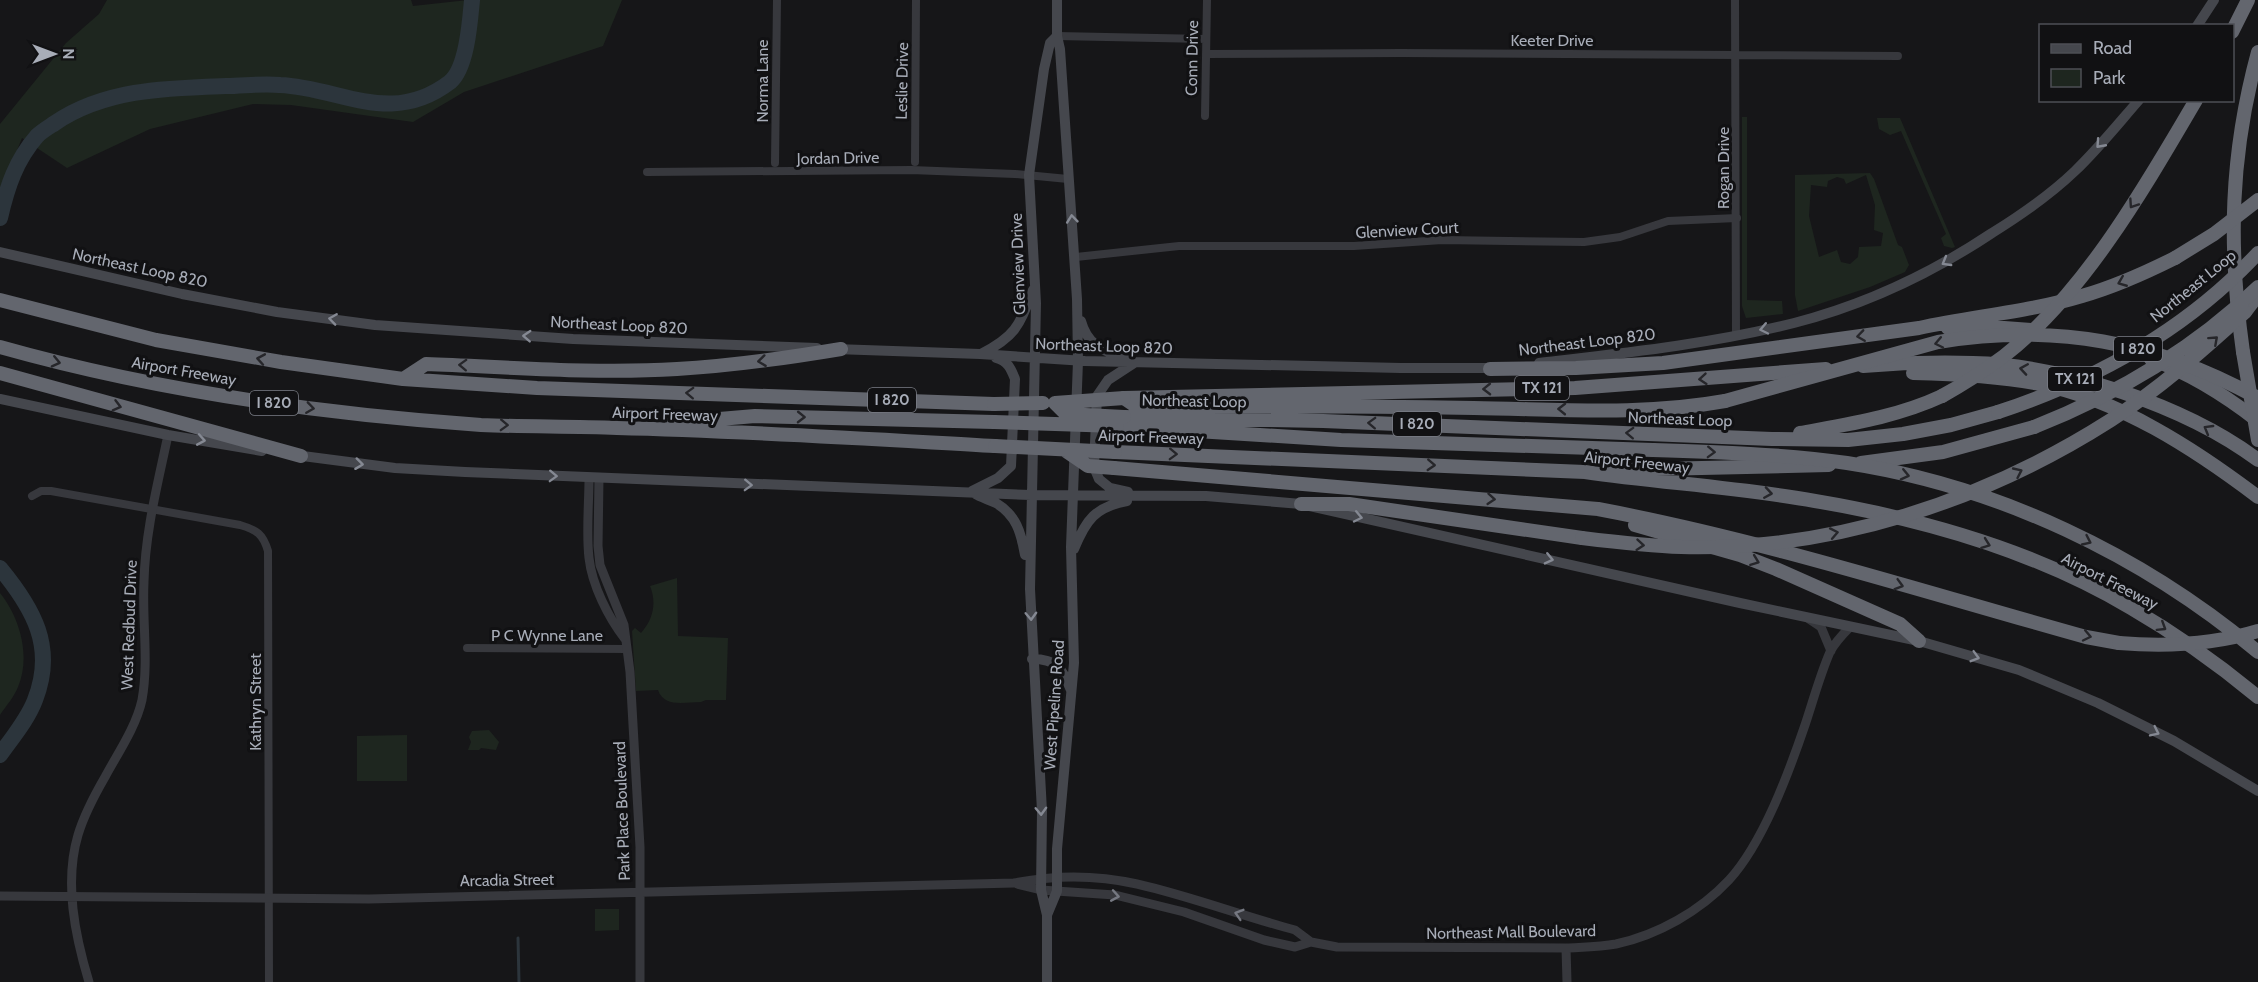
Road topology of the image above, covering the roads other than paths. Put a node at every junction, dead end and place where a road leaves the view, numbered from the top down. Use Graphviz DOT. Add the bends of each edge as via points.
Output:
graph roads {
  1 [pos="777,0"];
  2 [pos="916,0"];
  3 [pos="1057,0"];
  4 [pos="1207,0"];
  5 [pos="1735,0"];
  6 [pos="2214,0"];
  7 [pos="2248,0"];
  8 [pos="2198,24"];
  9 [pos="2234,28"];
  10 [pos="1057,36"];
  11 [pos="1206,39"];
  12 [pos="2258,52"];
  13 [pos="1206,54"];
  14 [pos="1735,55"];
  15 [pos="1898,56"];
  16 [pos="2137,102"];
  17 [pos="2195,102"];
  18 [pos="1205,116"];
  19 [pos="775,162"];
  20 [pos="915,162"];
  21 [pos="646,172"];
  22 [pos="1029,175"];
  23 [pos="1068,179"];
  24 [pos="2258,200"];
  25 [pos="1737,218"];
  26 [pos="0,252"];
  27 [pos="2258,253"];
  28 [pos="1076,258"];
  29 [pos="1035,286"];
  30 [pos="2258,287"];
  31 [pos="2258,295"];
  32 [pos="1077,299"];
  33 [pos="0,300"];
  34 [pos="1919,328"];
  35 [pos="1736,335"];
  36 [pos="0,347"];
  37 [pos="841,349"];
  38 [pos="980,354"];
  39 [pos="1034,359"];
  40 [pos="1078,361"];
  41 [pos="1134,363"];
  42 [pos="1874,365"];
  43 [pos="1490,369"];
  44 [pos="0,373"];
  45 [pos="402,379"];
  46 [pos="1124,398"];
  47 [pos="2258,398"];
  48 [pos="0,399"];
  49 [pos="1055,403"];
  50 [pos="1121,421"];
  51 [pos="2258,421"];
  52 [pos="616,428"];
  53 [pos="168,435"];
  54 [pos="1772,439"];
  55 [pos="2258,440"];
  56 [pos="1066,451"];
  57 [pos="301,456"];
  58 [pos="2258,460"];
  59 [pos="1585,472"];
  60 [pos="594,478"];
  61 [pos="971,491"];
  62 [pos="1031,495"];
  63 [pos="1072,495"];
  64 [pos="32,496"];
  65 [pos="1158,496"];
  66 [pos="1139,497"];
  67 [pos="2258,497"];
  68 [pos="1301,504"];
  69 [pos="1554,506"];
  70 [pos="153,509"];
  71 [pos="1071,555"];
  72 [pos="1030,589"];
  73 [pos="1806,617"];
  74 [pos="1850,627"];
  75 [pos="2258,632"];
  76 [pos="1919,641"];
  77 [pos="626,644"];
  78 [pos="467,648"];
  79 [pos="1831,651"];
  80 [pos="2258,652"];
  81 [pos="1032,659"];
  82 [pos="1072,693"];
  83 [pos="2258,696"];
  84 [pos="2258,791"];
  85 [pos="1041,878"];
  86 [pos="1058,878"];
  87 [pos="1014,883"];
  88 [pos="1041,890"];
  89 [pos="1057,891"];
  90 [pos="640,892"];
  91 [pos="0,896"];
  92 [pos="72,896"];
  93 [pos="269,898"];
  94 [pos="1047,915"];
  95 [pos="1311,942"];
  96 [pos="1566,948"];
  97 [pos="89,982"];
  98 [pos="269,982"];
  99 [pos="640,982"];
  100 [pos="1047,982"];
  101 [pos="1567,982"];
  1 -- 19 [label="street, Norma Lane"];
  2 -- 20 [label="street, Leslie Drive"];
  3 -- 10 [label="main road, Glenview Drive"];
  4 -- 11 [label="street, Conn Drive"];
  5 -- 14 [label="street, Rogan Drive"];
  6 -- 8 [label="main road"];
  7 -- 9 [label="highway"];
  10 -- 11 [label="street"];
  10 -- 22 [label="main road, Glenview Drive" via="1050,43 1044,69"];
  10 -- 23 [label="main road, Glenview Drive"];
  11 -- 13 [label="street, Conn Drive"];
  12 -- 55 [label="highway, bridge" via="2242,119 2233,207 2235,297"];
  13 -- 14 [label="street, Keeter Drive"];
  13 -- 18 [label="street, Conn Drive"];
  14 -- 15 [label="street, Keeter Drive"];
  14 -- 25 [label="street, Rogan Drive"];
  16 -- 35 [label="main road, Northeast Loop 820, one-way" via="2075,171 2025,211 1948,262 1841,308"];
  17 -- 54 [label="highway, one-way, bridge" via="2149,180 2097,255 2074,285 2006,355 1975,377 1918,407"];
  21 -- 22 [label="street, Jordan Drive" via="911,170"];
  22 -- 23 [label="street"];
  22 -- 29 [label="main road, Glenview Drive"];
  28 -- 23 [label="main road, Glenview Drive, one-way"];
  24 -- 34 [label="highway, one-way, bridge" via="2214,234 2143,273 2043,306"];
  25 -- 28 [label="street, Glenview Court" via="1668,221 1620,237 1584,242 1442,240 1354,246 1179,246"];
  25 -- 35 [label="street, Rogan Drive"];
  37 -- 26 [label="main road, Northeast Loop 820, one-way" via="573,339 375,325 192,296"];
  27 -- 54 [label="highway, Northeast Loop / I 820, bridge" via="2182,320 2097,373 2066,387 1998,412 1904,434 1848,440"];
  28 -- 32 [label="main road, Glenview Drive"];
  29 -- 38 [label="main road" via="1011,335"];
  29 -- 39 [label="main road, Glenview Drive"];
  30 -- 59 [label="highway, I 820, bridge" via="2164,362 2100,399 2034,427 1943,452 1875,463"];
  68 -- 31 [label="highway, one-way, bridge" via="1349,504 1639,545 1734,546 1843,531 1928,509 2034,465 2153,390 2245,312"];
  32 -- 40 [label="main road, Glenview Drive"];
  32 -- 41 [label="main road" via="1088,339"];
  45 -- 33 [label="highway, Airport Freeway / I 820, one-way" via="156,340"];
  34 -- 43 [label="highway, one-way" via="1663,363"];
  34 -- 51 [label="highway" via="2004,328 2085,339 2164,364 2216,392"];
  35 -- 43 [label="main road, Northeast Loop 820" via="1665,348"];
  36 -- 52 [label="highway, Airport Freeway / I 820, one-way" via="93,371 335,412 482,424"];
  37 -- 38 [label="main road, Northeast Loop 820"];
  37 -- 45 [label="highway, one-way" via="678,369 615,371 426,364"];
  38 -- 39 [label="main road, Northeast Loop 820"];
  38 -- 61 [label="main road" via="1003,360 1015,379 1011,466 998,478"];
  39 -- 40 [label="main road, Northeast Loop 820"];
  39 -- 62 [label="main road, Glenview Drive"];
  40 -- 41 [label="main road, Northeast Loop 820"];
  40 -- 63 [label="main road, Glenview Drive"];
  41 -- 43 [label="main road, Northeast Loop 820"];
  41 -- 65 [label="main road" via="1108,380 1097,396 1094,467 1099,479 1110,488"];
  42 -- 46 [label="highway, Airport Freeway / TX 121, one-way" via="1575,388"];
  58 -- 42 [label="highway, Airport Freeway / TX 121, one-way" via="2202,425 2153,403 2064,375 1973,363"];
  42 -- 67 [label="highway" via="1883,372 2000,378 2077,395 2153,428"];
  44 -- 57 [label="highway, one-way"];
  49 -- 45 [label="highway, Airport Freeway / I 820, one-way, bridge" via="537,388"];
  47 -- 46 [label="highway, one-way, bridge" via="2163,355 2085,337 2021,334 1938,342 1725,401 1639,411 1137,407"];
  46 -- 49 [label="highway, Airport Freeway / TX 121, bridge"];
  48 -- 53 [label="main road"];
  49 -- 50 [label="highway, Northeast Loop / I 820, bridge" via="1066,414"];
  52 -- 50 [label="highway, one-way, bridge" via="755,416"];
  54 -- 50 [label="highway, Northeast Loop / I 820, one-way" via="1323,421"];
  50 -- 80 [label="highway, one-way, bridge" via="1352,440 1751,453 1849,464 1913,477 1989,499 2095,544 2190,599"];
  52 -- 56 [label="highway, Airport Freeway / I 820, bridge"];
  53 -- 57 [label="main road, one-way"];
  53 -- 70 [label="street, West Redbud Drive"];
  56 -- 59 [label="highway, Airport Freeway / I 820, one-way, bridge"];
  56 -- 69 [label="highway, one-way, bridge" via="1088,466"];
  57 -- 60 [label="main road, one-way" via="395,468"];
  59 -- 83 [label="highway, Airport Freeway, one-way" via="1815,501 1880,513 1982,542 2081,582 2130,607"];
  60 -- 61 [label="main road, one-way"];
  60 -- 77 [label="street, Park Place Boulevard" via="589,559 600,593"];
  61 -- 62 [label="main road"];
  61 -- 72 [label="main road" via="1010,513 1018,526"];
  62 -- 63 [label="main road"];
  62 -- 72 [label="main road, West Pipeline Road"];
  63 -- 66 [label="main road"];
  63 -- 71 [label="main road, West Pipeline Road"];
  64 -- 70 [label="street, Kathryn Street" via="51,491"];
  65 -- 66 [label="main road"];
  65 -- 68 [label="main road"];
  66 -- 71 [label="main road" via="1095,513 1083,525"];
  68 -- 73 [label="main road, one-way"];
  69 -- 75 [label="highway, one-way, bridge" via="1598,509 1733,538 2119,643 2169,646"];
  69 -- 76 [label="highway, one-way" via="1666,532 1740,555 1900,624"];
  70 -- 92 [label="street, West Redbud Drive" via="144,582 145,678 141,702 78,834 72,862"];
  70 -- 93 [label="street, Kathryn Street" via="255,530 264,538 268,551"];
  71 -- 82 [label="main road, West Pipeline Road"];
  72 -- 81 [label="main road, West Pipeline Road, one-way"];
  73 -- 74 [label="main road"];
  73 -- 79 [label="street" via="1821,627"];
  74 -- 76 [label="main road"];
  74 -- 79 [label="street, Northeast Mall Boulevard"];
  76 -- 84 [label="main road, one-way" via="2019,670 2098,703 2174,741"];
  77 -- 78 [label="street, P C Wynne Lane"];
  77 -- 90 [label="street, Park Place Boulevard"];
  79 -- 96 [label="street, Northeast Mall Boulevard" via="1771,810 1729,880 1670,925 1617,944"];
  81 -- 82 [label="main road" via="1055,663"];
  81 -- 85 [label="main road, West Pipeline Road, one-way" via="1042,811"];
  82 -- 86 [label="main road, West Pipeline Road" via="1057,849"];
  85 -- 86 [label="street, Northeast Mall Boulevard"];
  85 -- 87 [label="street, Arcadia Street"];
  85 -- 88 [label="main road, West Pipeline Road"];
  86 -- 89 [label="main road, West Pipeline Road"];
  95 -- 86 [label="street, Northeast Mall Boulevard, one-way" via="1295,930 1137,884 1098,878"];
  87 -- 88 [label="street, Arcadia Street"];
  87 -- 90 [label="street, Arcadia Street"];
  88 -- 89 [label="street, Northeast Mall Boulevard"];
  88 -- 94 [label="main road, West Pipeline Road"];
  89 -- 94 [label="main road, West Pipeline Road"];
  89 -- 95 [label="street, Northeast Mall Boulevard, one-way" via="1115,896 1184,912 1295,948"];
  90 -- 93 [label="street, Arcadia Street"];
  90 -- 99 [label="street, Park Place Boulevard"];
  91 -- 92 [label="street, Arcadia Street"];
  92 -- 93 [label="street, Arcadia Street"];
  92 -- 97 [label="street, West Redbud Drive" via="80,952"];
  93 -- 98 [label="street, Kathryn Street"];
  94 -- 100 [label="main road, West Pipeline Road"];
  95 -- 96 [label="street, Northeast Mall Boulevard" via="1348,947"];
  96 -- 101 [label="street"];
}
